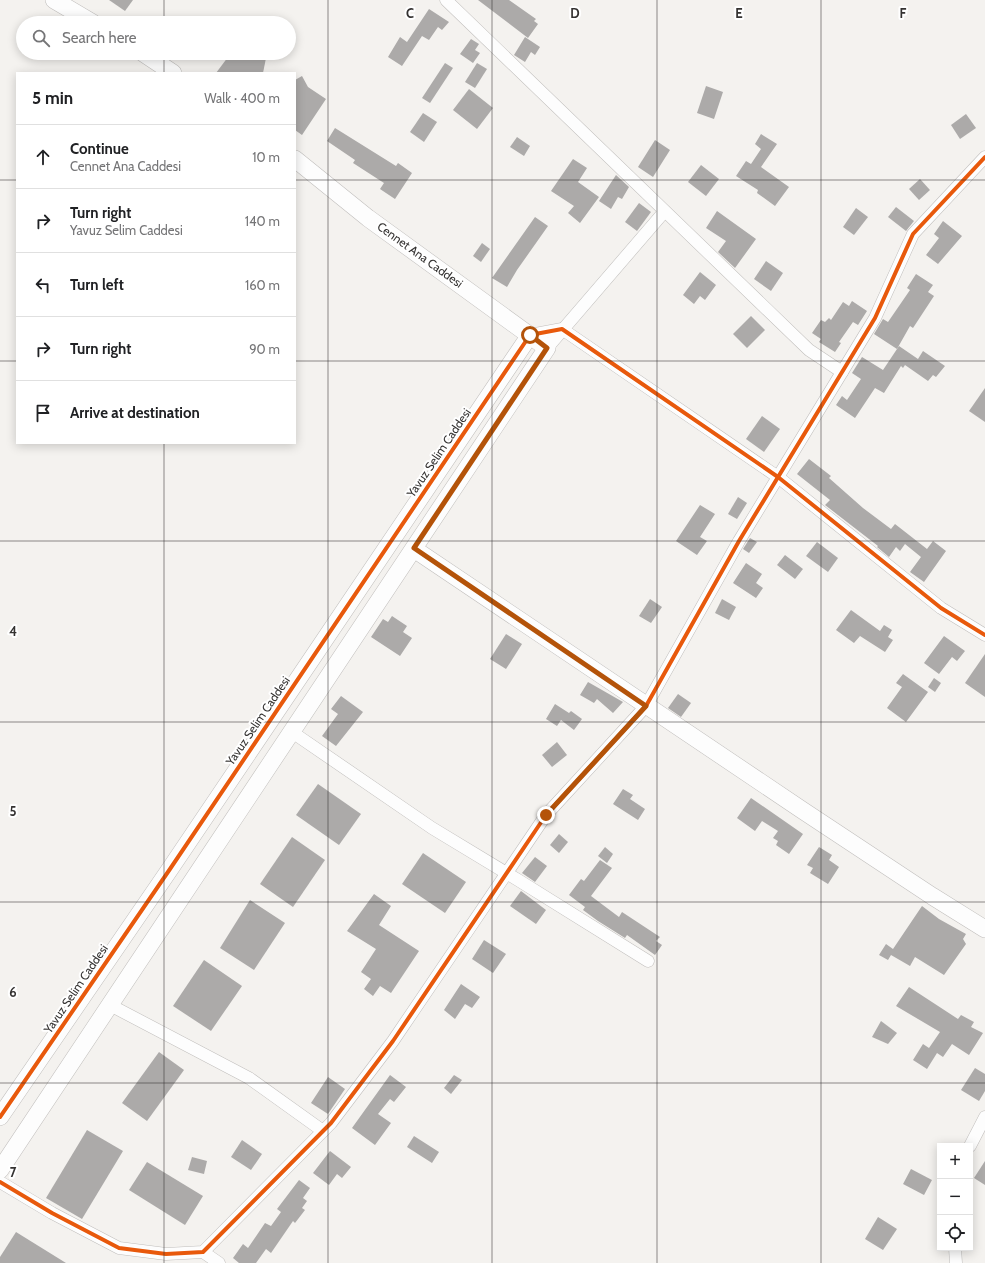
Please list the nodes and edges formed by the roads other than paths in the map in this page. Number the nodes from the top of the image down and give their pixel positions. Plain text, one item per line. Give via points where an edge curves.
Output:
1 (54, 0) edge
2 (446, 0) edge
3 (81, 16) edge
4 (154, 60) edge
5 (172, 72) edge
6 (985, 157) edge
7 (296, 160) edge
8 (972, 171) junction
9 (985, 174) edge
10 (664, 212) junction
11 (562, 329) junction
12 (530, 335) junction
13 (547, 348) junction
14 (842, 372) junction
15 (778, 477) junction
16 (414, 548) junction
17 (985, 635) edge
18 (646, 706) junction
19 (292, 732) junction
20 (506, 873) junction
21 (985, 929) edge
22 (648, 961) dead end
23 (110, 1005) junction
24 (0, 1117) edge
25 (985, 1117) edge
26 (323, 1131) junction
27 (972, 1143) edge
28 (0, 1170) edge
29 (0, 1182) edge
30 (955, 1251) edge
31 (204, 1252) junction
32 (219, 1263) edge
33 (956, 1263) edge

1 - 3 street
2 - 10 street
4 - 5 street
6 - 8 street
7 - 12 street, Cennet Ana Caddesi via 368,218
8 - 9 street
8 - 14 street via 913,234 876,318
10 - 11 street
10 - 14 street via 809,350
11 - 12 street
11 - 13 street
11 - 15 street
12 - 13 street, Cennet Ana Caddesi
12 - 24 street, Yavuz Selim Caddesi
13 - 16 street
14 - 15 street
15 - 17 street via 942,608
15 - 18 street
16 - 18 street
16 - 19 street
18 - 20 street via 546,815
18 - 21 street via 925,892
19 - 20 street via 432,828
19 - 23 street
20 - 22 street
20 - 26 street via 393,1041
23 - 26 street via 249,1078
23 - 28 street
25 - 27 street
26 - 31 street
29 - 31 street via 119,1248 166,1254
30 - 33 street
31 - 32 street

